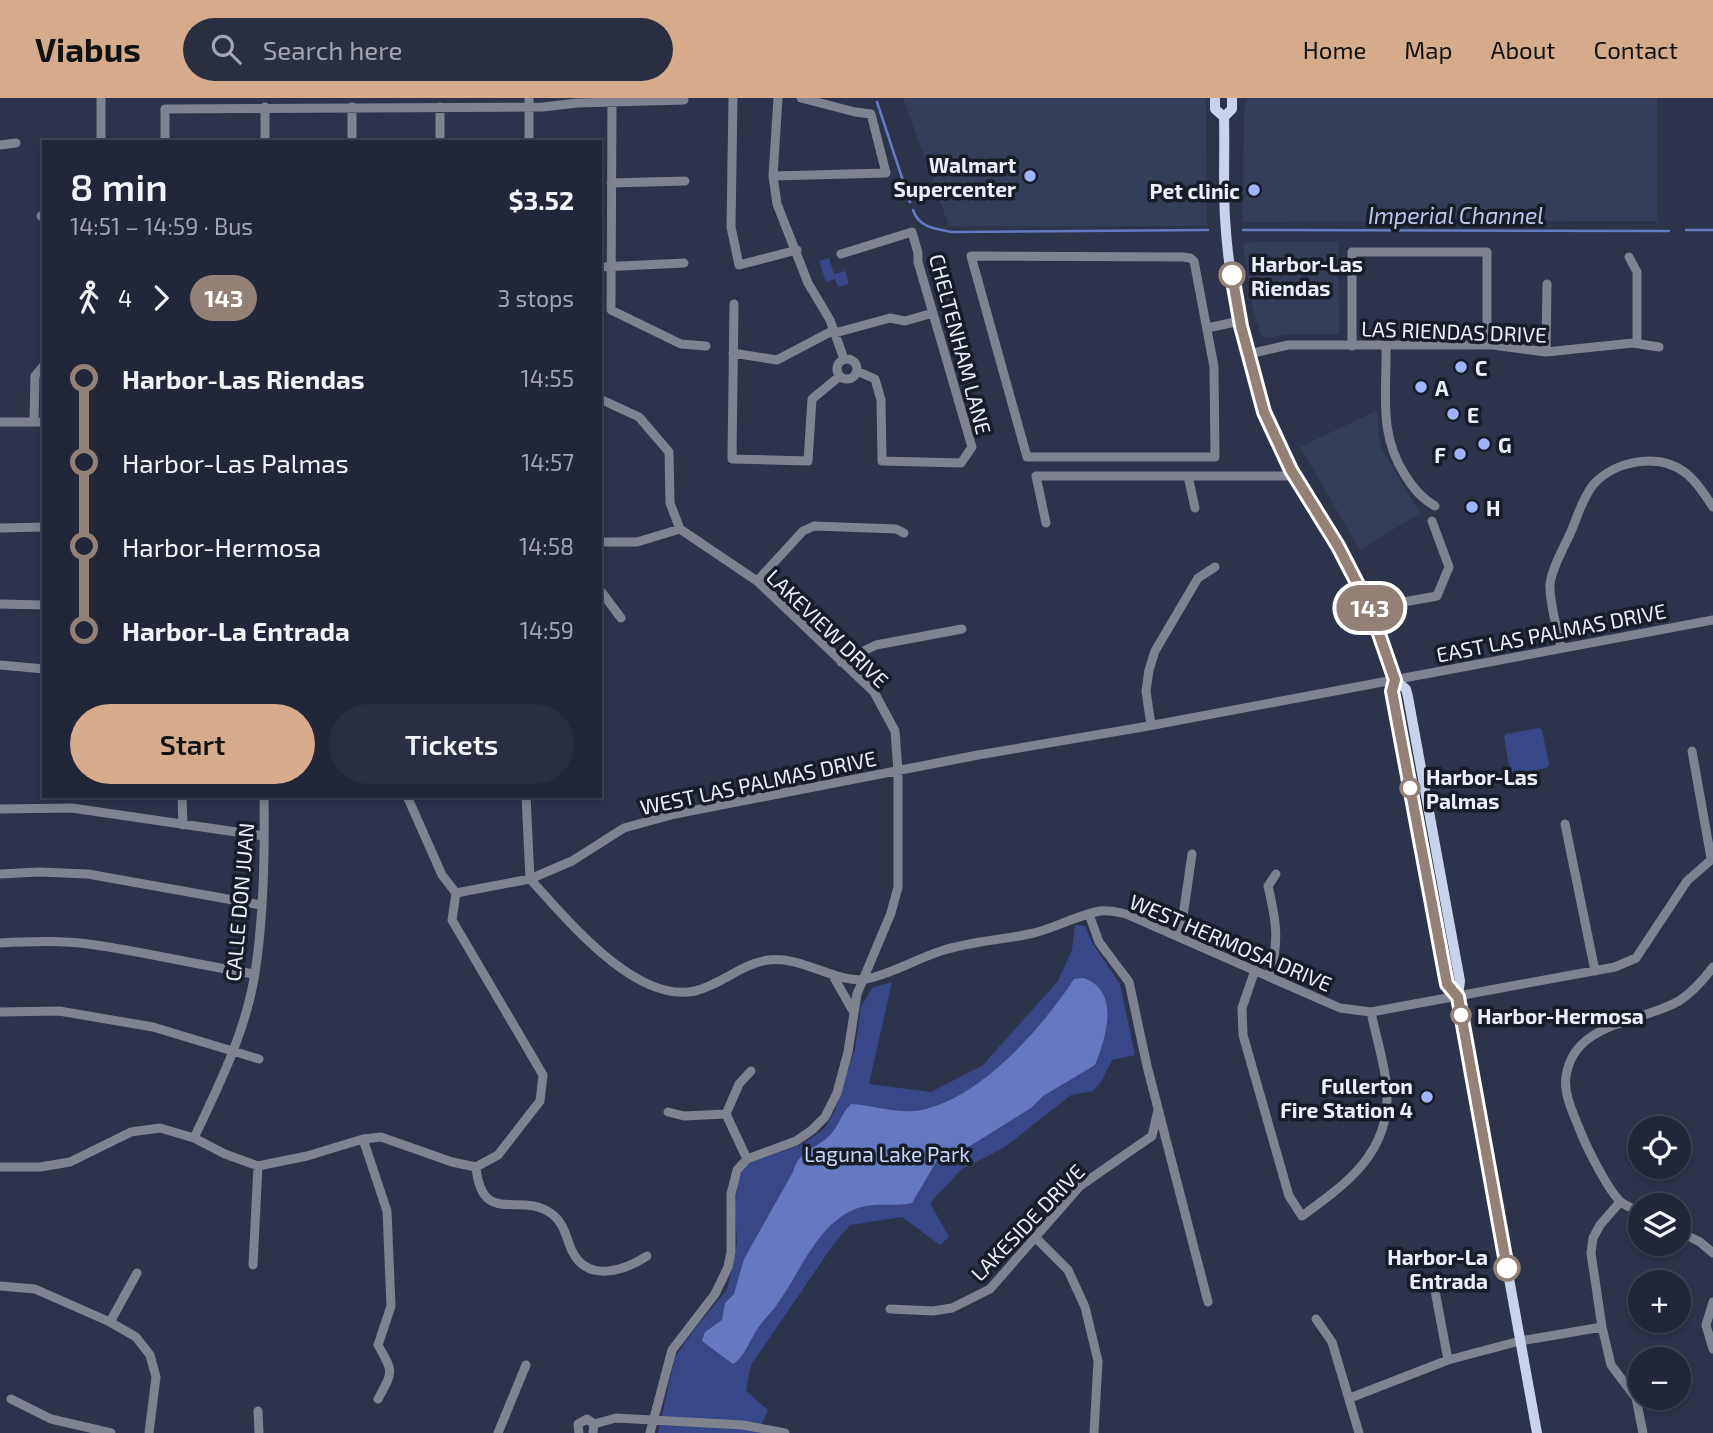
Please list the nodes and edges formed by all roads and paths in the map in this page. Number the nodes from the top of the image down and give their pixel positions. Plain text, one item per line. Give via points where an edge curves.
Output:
1 (101, 98) edge
2 (733, 98) edge
3 (778, 98) edge
4 (801, 98) edge
5 (1215, 98) edge
6 (1232, 98) edge
7 (684, 100) dead end
8 (815, 100) edge
9 (612, 101) junction
10 (529, 103) edge
11 (265, 107) junction
12 (352, 107) junction
13 (440, 107) junction
14 (1224, 117) junction
15 (101, 140) edge
16 (165, 140) edge
17 (265, 140) edge
18 (352, 140) edge
19 (440, 140) edge
20 (529, 140) edge
21 (16, 143) dead end
22 (0, 145) edge
23 (773, 176) junction
24 (685, 181) dead end
25 (611, 183) junction
26 (796, 250) junction
27 (841, 254) dead end
28 (1629, 257) dead end
29 (684, 262) dead end
30 (611, 266) junction
31 (602, 267) edge
32 (1547, 284) dead end
33 (734, 304) dead end
34 (933, 313) junction
35 (1240, 321) junction
36 (1207, 328) junction
37 (835, 332) junction
38 (1637, 343) junction
39 (1487, 345) junction
40 (706, 346) dead end
41 (1352, 346) junction
42 (1387, 346) junction
43 (1659, 346) dead end
44 (1546, 352) junction
45 (733, 353) junction
46 (1248, 354) junction
47 (845, 359) junction
48 (42, 367) edge
49 (857, 371) junction
50 (840, 376) junction
51 (602, 400) edge
52 (0, 422) edge
53 (39, 422) edge
54 (1188, 476) junction
55 (1294, 476) junction
56 (1435, 506) dead end
57 (1195, 508) dead end
58 (1713, 508) edge
59 (1432, 522) dead end
60 (1046, 523) dead end
61 (42, 527) edge
62 (0, 528) edge
63 (680, 529) junction
64 (904, 533) dead end
65 (602, 542) edge
66 (1215, 567) dead end
67 (757, 581) junction
68 (602, 593) edge
69 (0, 604) edge
70 (42, 605) edge
71 (1370, 608) junction
72 (621, 618) dead end
73 (1713, 620) edge
74 (962, 629) dead end
75 (1561, 648) junction
76 (841, 662) junction
77 (0, 665) edge
78 (42, 669) edge
79 (1395, 680) junction
80 (1151, 725) junction
81 (1692, 751) dead end
82 (898, 771) junction
83 (72, 798) edge
84 (182, 798) edge
85 (264, 798) edge
86 (408, 798) edge
87 (526, 798) edge
88 (72, 808) junction
89 (0, 809) edge
90 (1565, 824) dead end
91 (183, 825) junction
92 (264, 836) junction
93 (1192, 854) dead end
94 (1712, 858) edge
95 (0, 874) edge
96 (1276, 874) dead end
97 (530, 879) junction
98 (456, 893) junction
99 (261, 905) junction
100 (1089, 914) junction
101 (1180, 937) junction
102 (0, 943) edge
103 (1255, 970) junction
104 (1595, 971) junction
105 (255, 974) junction
106 (832, 974) junction
107 (1711, 974) edge
108 (1269, 976) junction
109 (864, 980) junction
110 (1458, 997) junction
111 (853, 1011) junction
112 (0, 1012) edge
113 (1371, 1012) junction
114 (234, 1050) junction
115 (260, 1059) dead end
116 (751, 1070) dead end
117 (1159, 1108) junction
118 (668, 1112) dead end
119 (726, 1114) junction
120 (194, 1138) junction
121 (363, 1139) junction
122 (747, 1159) junction
123 (258, 1166) junction
124 (0, 1167) edge
125 (476, 1167) junction
126 (1620, 1202) junction
127 (1628, 1206) edge
128 (1036, 1238) junction
129 (1691, 1238) edge
130 (1713, 1253) edge
131 (647, 1256) dead end
132 (253, 1265) dead end
133 (137, 1273) dead end
134 (1433, 1280) dead end
135 (0, 1286) edge
136 (1208, 1302) dead end
137 (1713, 1302) edge
138 (890, 1309) dead end
139 (1316, 1319) dead end
140 (110, 1322) junction
141 (1602, 1326) junction
142 (1520, 1341) junction
143 (1713, 1349) edge
144 (1448, 1360) junction
145 (526, 1365) dead end
146 (1350, 1398) junction
147 (11, 1399) dead end
148 (378, 1399) dead end
149 (258, 1411) dead end
150 (653, 1422) junction
151 (594, 1428) edge
152 (111, 1433) edge
153 (149, 1433) edge
154 (259, 1433) edge
155 (498, 1433) edge
156 (579, 1433) edge
157 (650, 1433) edge
158 (785, 1433) edge
159 (1094, 1433) edge
160 (1359, 1433) edge
161 (1537, 1433) edge
162 (1643, 1433) edge

1 - 15 street
2 - 26 street via 731,227 738,265
3 - 23 street
4 - 8 street
5 - 14 main road via 1215,109
6 - 14 main road via 1232,109
7 - 9 street
8 - 23 street via 872,114 886,173
9 - 10 street
9 - 25 street
10 - 13 street
10 - 20 street
11 - 12 street
11 - 16 street via 165,109
11 - 17 street
12 - 13 street
12 - 18 street
13 - 19 street
14 - 35 main road via 1225,217
21 - 22 street
23 - 26 street via 779,210
24 - 25 street
25 - 30 street
26 - 37 street via 811,290
27 - 34 street, CHELTENHAM LANE via 912,232
28 - 38 street via 1637,272
29 - 30 street
30 - 31 street
30 - 40 street via 611,310 681,344
32 - 44 street
33 - 45 street
34 - 37 street
34 - 49 street, CHELTENHAM LANE via 972,447 961,463 882,461 881,400 874,378
35 - 36 street
35 - 46 main road
36 - 36 street via 1196,267 1190,258 971,256 1027,457 1215,457 1214,367
37 - 45 street via 777,360
37 - 47 street
38 - 43 street, LAS RIENDAS DRIVE
38 - 44 street, LAS RIENDAS DRIVE
39 - 41 street via 1487,252 1352,252
39 - 42 street, LAS RIENDAS DRIVE
39 - 44 street, LAS RIENDAS DRIVE
41 - 42 street, LAS RIENDAS DRIVE
41 - 46 street, LAS RIENDAS DRIVE via 1288,345
42 - 56 street via 1389,442 1409,481
45 - 50 street via 732,459 808,461 812,399
46 - 55 main road via 1264,412
47 - 49 street via 854,362
47 - 50 street via 838,365
48 - 53 street via 35,376
49 - 50 street via 850,378
51 - 63 street via 639,417 669,452 670,503
52 - 53 street
54 - 55 street
54 - 57 street
54 - 60 street via 1036,476
55 - 71 main road
58 - 75 street via 1688,475 1665,463 1633,463 1598,480 1551,579
59 - 71 street via 1449,567 1437,596
61 - 62 street
63 - 65 street via 637,542
63 - 67 street, LAKEVIEW DRIVE
64 - 67 street via 896,528 814,526 803,531
66 - 80 street via 1198,578 1155,651 1146,691
67 - 76 street, LAKEVIEW DRIVE
68 - 72 street
69 - 70 street
71 - 79 main road
73 - 75 street, EAST LAS PALMAS DRIVE
74 - 76 street via 876,645
75 - 79 street, EAST LAS PALMAS DRIVE
76 - 82 street, LAKEVIEW DRIVE via 874,692 895,731
77 - 78 street
79 - 80 street, WEST LAS PALMAS DRIVE
79 - 110 main road via 1392,691 1447,984
80 - 82 street, WEST LAS PALMAS DRIVE
81 - 94 street
82 - 97 street, WEST LAS PALMAS DRIVE via 624,828 572,861
82 - 109 street, LAKEVIEW DRIVE via 898,887
83 - 88 street
84 - 91 street
85 - 92 street, CALLE DON JUAN
86 - 98 street via 442,875
87 - 97 street
88 - 89 street
88 - 91 street
90 - 104 street
91 - 92 street
92 - 99 street, CALLE DON JUAN
93 - 101 street
94 - 104 street, WEST HERMOSA DRIVE via 1687,881 1636,958
95 - 99 street via 88,874
96 - 108 street via 1268,886 1277,923 1276,954
97 - 98 street, WEST LAS PALMAS DRIVE
97 - 106 street via 580,933 639,980 660,989 678,993 700,990 753,963 770,960
98 - 125 street via 452,920 543,1075 540,1101 498,1154
99 - 105 street, CALLE DON JUAN
100 - 101 street, WEST HERMOSA DRIVE via 1121,913
100 - 109 street, WEST HERMOSA DRIVE via 1032,933 943,950
100 - 117 street via 1099,942 1129,982
101 - 103 street, WEST HERMOSA DRIVE
102 - 105 street via 100,945
103 - 108 street, WEST HERMOSA DRIVE
103 - 113 street via 1242,1008 1243,1035 1289,1196 1302,1216 1341,1187 1373,1153 1386,1121 1387,1090
104 - 110 street, WEST HERMOSA DRIVE
105 - 114 street, CALLE DON JUAN
106 - 109 street
106 - 111 street
107 - 126 street via 1681,999 1597,1032 1572,1057 1565,1078 1570,1103 1589,1153
108 - 113 street, WEST HERMOSA DRIVE via 1340,1008
109 - 111 street, LAKEVIEW DRIVE
110 - 113 street, WEST HERMOSA DRIVE
110 - 142 main road
111 - 122 street, LAKEVIEW DRIVE via 845,1068 825,1117 796,1141
112 - 114 street via 59,1011 153,1027
114 - 115 street
114 - 120 street, CALLE DON JUAN
116 - 119 street via 739,1084
117 - 128 street, LAKESIDE DRIVE via 1152,1136 1080,1186
117 - 136 street
118 - 119 street
119 - 122 street
120 - 123 street
120 - 124 street via 160,1128 131,1132 70,1162
121 - 123 street
121 - 125 street via 381,1137
121 - 148 street via 387,1211 391,1306 378,1345 391,1374
122 - 150 street via 733,1180 726,1274 672,1350
123 - 132 street
125 - 131 street via 478,1186 486,1198 498,1205 543,1208 555,1215 581,1264 595,1272 630,1267
126 - 127 street
126 - 141 street via 1593,1238 1591,1253
128 - 138 street, LAKESIDE DRIVE via 996,1284 976,1298 933,1311
128 - 159 street via 1068,1270 1086,1307 1098,1361
129 - 130 street
133 - 140 street
134 - 144 street
135 - 140 street via 35,1289
137 - 143 street via 1706,1325
139 - 146 street via 1332,1342
140 - 153 street via 136,1337 150,1355 156,1377
141 - 142 street
141 - 162 street via 1611,1365 1636,1398
142 - 144 street
142 - 161 main road
144 - 146 street
145 - 155 street
146 - 160 street
147 - 152 street via 51,1419
149 - 154 street
150 - 151 street via 616,1418
150 - 157 street
150 - 158 street
151 - 156 street via 590,1420 582,1420

